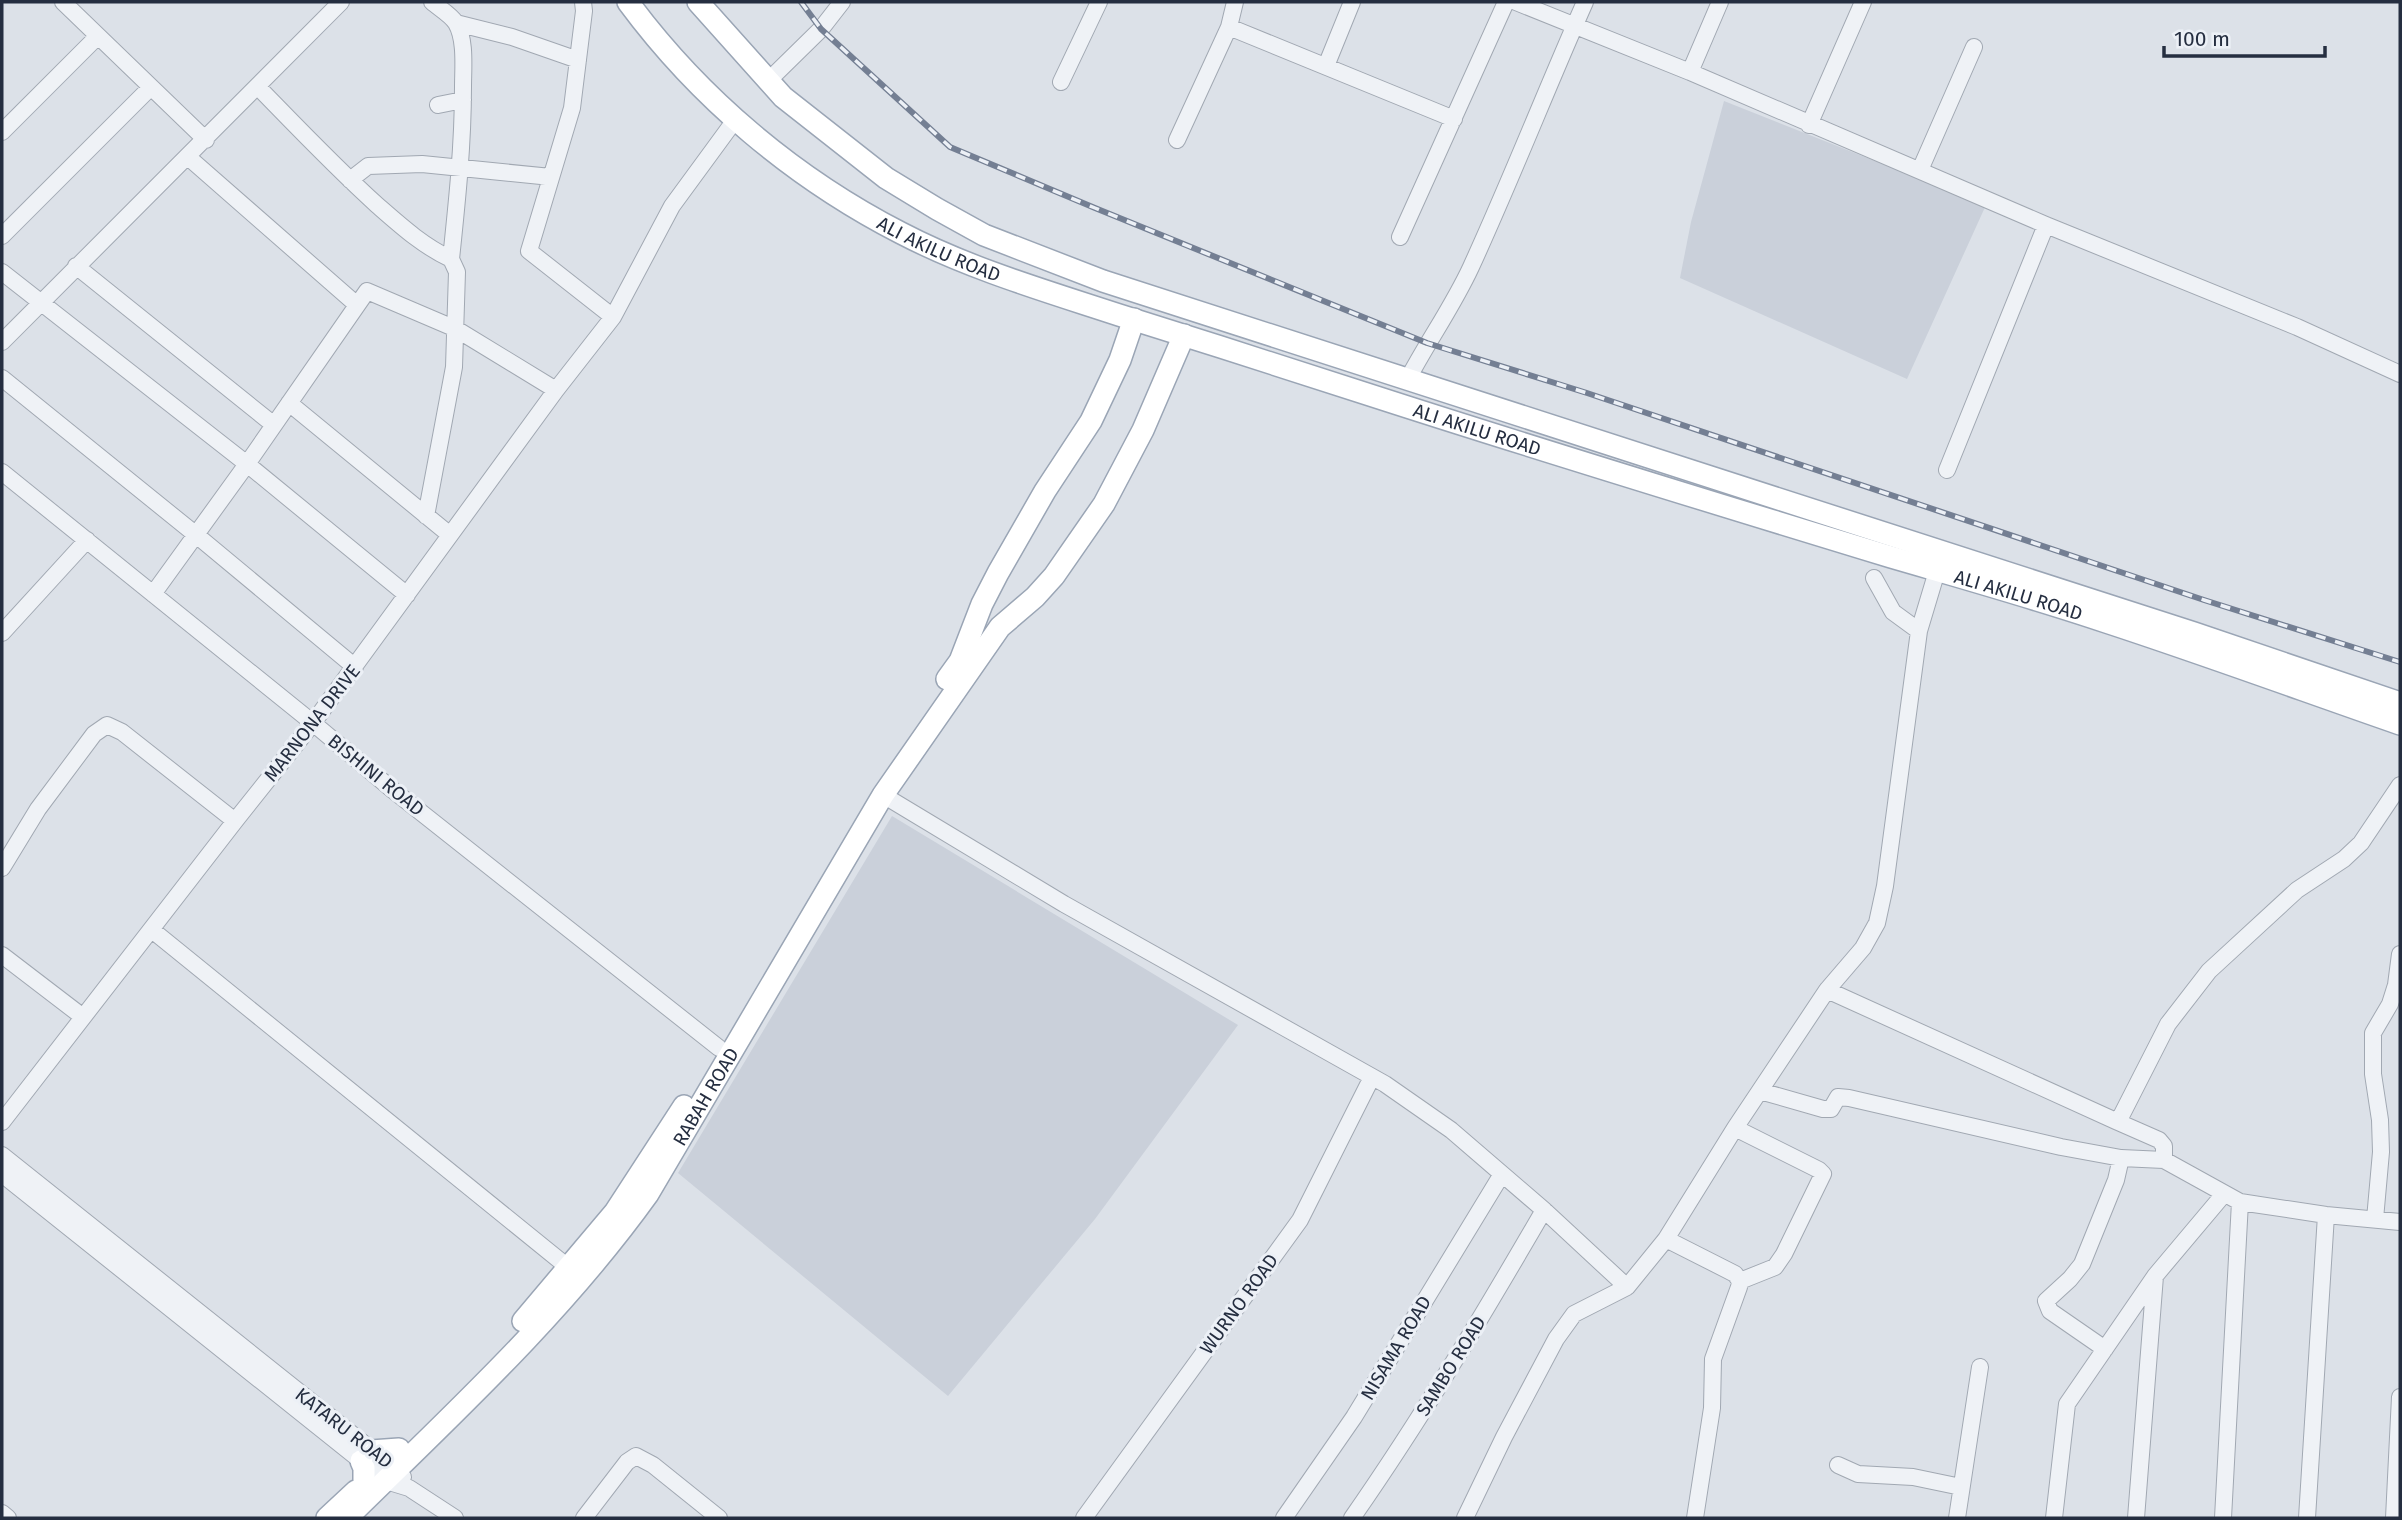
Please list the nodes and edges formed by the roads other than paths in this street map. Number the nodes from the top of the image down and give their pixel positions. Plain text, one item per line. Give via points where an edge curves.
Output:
1 (341, 2) edge
2 (432, 2) edge
3 (583, 2) edge
4 (628, 2) edge
5 (698, 2) edge
6 (842, 2) edge
7 (1099, 2) edge
8 (1235, 2) edge
9 (1352, 2) edge
10 (1506, 2) edge
11 (1516, 2) edge
12 (1585, 2) edge
13 (1720, 2) edge
14 (1863, 2) edge
15 (65, 3) edge
16 (456, 23) junction
17 (1574, 26) junction
18 (1228, 27) junction
19 (98, 36) junction
20 (1974, 47) dead end
21 (578, 60) junction
22 (1326, 66) junction
23 (1690, 72) junction
24 (768, 81) junction
25 (1061, 82) dead end
26 (151, 87) junction
27 (258, 87) junction
28 (463, 100) junction
29 (438, 105) dead end
30 (1454, 119) junction
31 (735, 120) junction
32 (1809, 125) junction
33 (2, 132) edge
34 (206, 140) junction
35 (1177, 140) dead end
36 (188, 157) junction
37 (461, 167) junction
38 (1920, 170) junction
39 (551, 177) junction
40 (350, 180) junction
41 (2046, 226) junction
42 (2, 236) edge
43 (1400, 237) dead end
44 (451, 259) junction
45 (76, 266) junction
46 (2, 272) edge
47 (42, 303) junction
48 (357, 305) junction
49 (613, 317) junction
50 (1134, 319) junction
51 (456, 329) junction
52 (1184, 335) junction
53 (2, 342) edge
54 (2400, 374) edge
55 (2, 378) edge
56 (1408, 379) junction
57 (556, 390) junction
58 (289, 403) junction
59 (274, 425) junction
60 (247, 464) junction
61 (1948, 471) dead end
62 (2, 472) edge
63 (426, 516) junction
64 (195, 534) junction
65 (450, 535) junction
66 (86, 540) junction
67 (1937, 571) junction
68 (1874, 578) dead end
69 (153, 593) junction
70 (407, 595) junction
71 (1919, 631) junction
72 (2, 633) edge
73 (2191, 641) junction
74 (355, 667) junction
75 (2400, 703) edge
76 (313, 723) junction
77 (2400, 724) edge
78 (2400, 785) edge
79 (883, 795) junction
80 (235, 821) junction
81 (2, 868) edge
82 (152, 930) junction
83 (2400, 954) edge
84 (2, 955) edge
85 (1827, 990) junction
86 (83, 1017) junction
87 (719, 1048) junction
88 (1372, 1077) junction
89 (1760, 1091) junction
90 (2, 1122) edge
91 (2118, 1122) junction
92 (1735, 1128) junction
93 (2, 1155) edge
94 (2122, 1158) junction
95 (2164, 1160) junction
96 (2, 1174) edge
97 (1502, 1174) junction
98 (2224, 1194) junction
99 (2240, 1202) junction
100 (1544, 1210) junction
101 (2326, 1215) junction
102 (2375, 1219) junction
103 (2400, 1222) edge
104 (1666, 1239) junction
105 (569, 1268) junction
106 (2155, 1276) junction
107 (1740, 1281) junction
108 (1627, 1287) junction
109 (2105, 1349) junction
110 (1980, 1367) dead end
111 (2400, 1397) edge
112 (1838, 1465) dead end
113 (380, 1466) junction
114 (1961, 1487) junction
115 (2, 1513) edge
116 (8, 1518) edge
117 (327, 1518) edge
118 (347, 1518) edge
119 (455, 1518) edge
120 (584, 1518) edge
121 (719, 1518) edge
122 (1083, 1518) edge
123 (1283, 1518) edge
124 (1352, 1518) edge
125 (1468, 1518) edge
126 (1695, 1518) edge
127 (1957, 1518) edge
128 (2054, 1518) edge
129 (2136, 1518) edge
130 (2223, 1518) edge
131 (2307, 1518) edge
132 (2394, 1518) edge

1 - 27 street
2 - 16 street
3 - 21 street
4 - 31 main road, ALI AKILU ROAD via 666,50
5 - 24 main road, ALI AKILU ROAD
6 - 24 street
7 - 25 street
8 - 18 street
9 - 22 street
10 - 30 street
11 - 17 street
12 - 17 street
13 - 23 street
14 - 32 street
15 - 19 street
16 - 21 street
16 - 28 street via 461,39
17 - 23 street
17 - 56 street via 1471,268
18 - 22 street
18 - 35 street
19 - 26 street
19 - 33 street
20 - 38 street
21 - 39 street via 572,108
22 - 30 street
23 - 32 street
24 - 56 main road, ALI AKILU ROAD via 886,177 984,235 1103,281
26 - 34 street
26 - 42 street
27 - 34 street
27 - 40 street
28 - 29 street
28 - 37 street
30 - 43 street
31 - 49 street, MARNONA DRIVE via 672,206
31 - 50 main road, ALI AKILU ROAD via 827,188 899,233 986,271
32 - 38 street
34 - 36 street
36 - 45 street
36 - 48 street
37 - 39 street
37 - 40 street via 368,166
37 - 44 street
38 - 41 street
39 - 49 street via 529,251
40 - 44 street via 406,230
41 - 54 street via 2297,327
41 - 61 street
44 - 51 street via 457,272
45 - 47 street
45 - 59 street
46 - 47 street
47 - 53 street
47 - 60 street
48 - 51 street via 367,291
48 - 58 street
49 - 57 street, MARNONA DRIVE
50 - 52 main road, ALI AKILU ROAD
50 - 87 main road, RABAH ROAD via 1091,421 998,573 960,661 873,789
51 - 57 street
51 - 63 street via 454,367
52 - 67 main road, ALI AKILU ROAD
52 - 79 main road, RABAH ROAD via 1143,430 1104,504 1054,576 1000,626
55 - 64 street
56 - 73 main road, ALI AKILU ROAD
57 - 65 street, MARNONA DRIVE
58 - 59 street
58 - 63 street
59 - 60 street
60 - 64 street
60 - 70 street
62 - 66 street, BISHINI ROAD
63 - 65 street
64 - 69 street
64 - 74 street
65 - 70 street, MARNONA DRIVE
66 - 69 street, BISHINI ROAD
66 - 72 street
67 - 71 street
67 - 73 main road, ALI AKILU ROAD via 2104,621
68 - 71 street via 1893,612
69 - 76 street, BISHINI ROAD
70 - 74 street, MARNONA DRIVE
71 - 85 street via 1877,923 1863,948
73 - 75 main road, ALI AKILU ROAD
73 - 77 main road, ALI AKILU ROAD
74 - 76 street, MARNONA DRIVE
76 - 80 street, MARNONA DRIVE
76 - 87 street, BISHINI ROAD
78 - 91 street via 2361,843 2297,890 2209,971 2168,1024
79 - 88 street via 1064,904
79 - 113 main road, RABAH ROAD via 628,1222 535,1329
80 - 81 street via 107,725 94,734 38,809
80 - 82 street, MARNONA DRIVE
82 - 86 street, MARNONA DRIVE
82 - 105 street
83 - 102 street via 2390,1004 2373,1033 2381,1152
84 - 86 street
85 - 89 street
85 - 91 street
86 - 90 street, MARNONA DRIVE
87 - 105 main road, RABAH ROAD via 634,1185
88 - 97 street via 1451,1130
88 - 122 street, WURNO ROAD via 1300,1220
89 - 92 street
89 - 94 street via 1831,1110 1838,1097 1849,1098
91 - 95 street via 2159,1140
92 - 104 street
92 - 107 street via 1823,1174 1775,1267
93 - 113 street, KATARU ROAD
94 - 95 street
94 - 109 street via 2082,1264 2046,1301 2050,1311
95 - 98 street
96 - 113 street, KATARU ROAD
97 - 100 street
97 - 123 street, NISAMA ROAD via 1354,1417
98 - 99 street
98 - 106 street
99 - 101 street
99 - 130 street
100 - 108 street
100 - 124 street, SAMBO ROAD via 1448,1372
101 - 102 street
101 - 131 street
102 - 103 street
104 - 107 street via 1735,1274
104 - 108 street
105 - 113 main road, RABAH ROAD
106 - 109 street
106 - 129 street
107 - 126 street via 1713,1359 1712,1408
108 - 125 street via 1574,1314 1556,1339
109 - 128 street via 2067,1404
110 - 114 street
111 - 132 street
112 - 114 street via 1858,1474 1913,1477
113 - 117 main road, RABAH ROAD
113 - 118 main road, RABAH ROAD
113 - 119 street, KATARU ROAD
114 - 127 street
115 - 116 street
120 - 121 street via 636,1456

